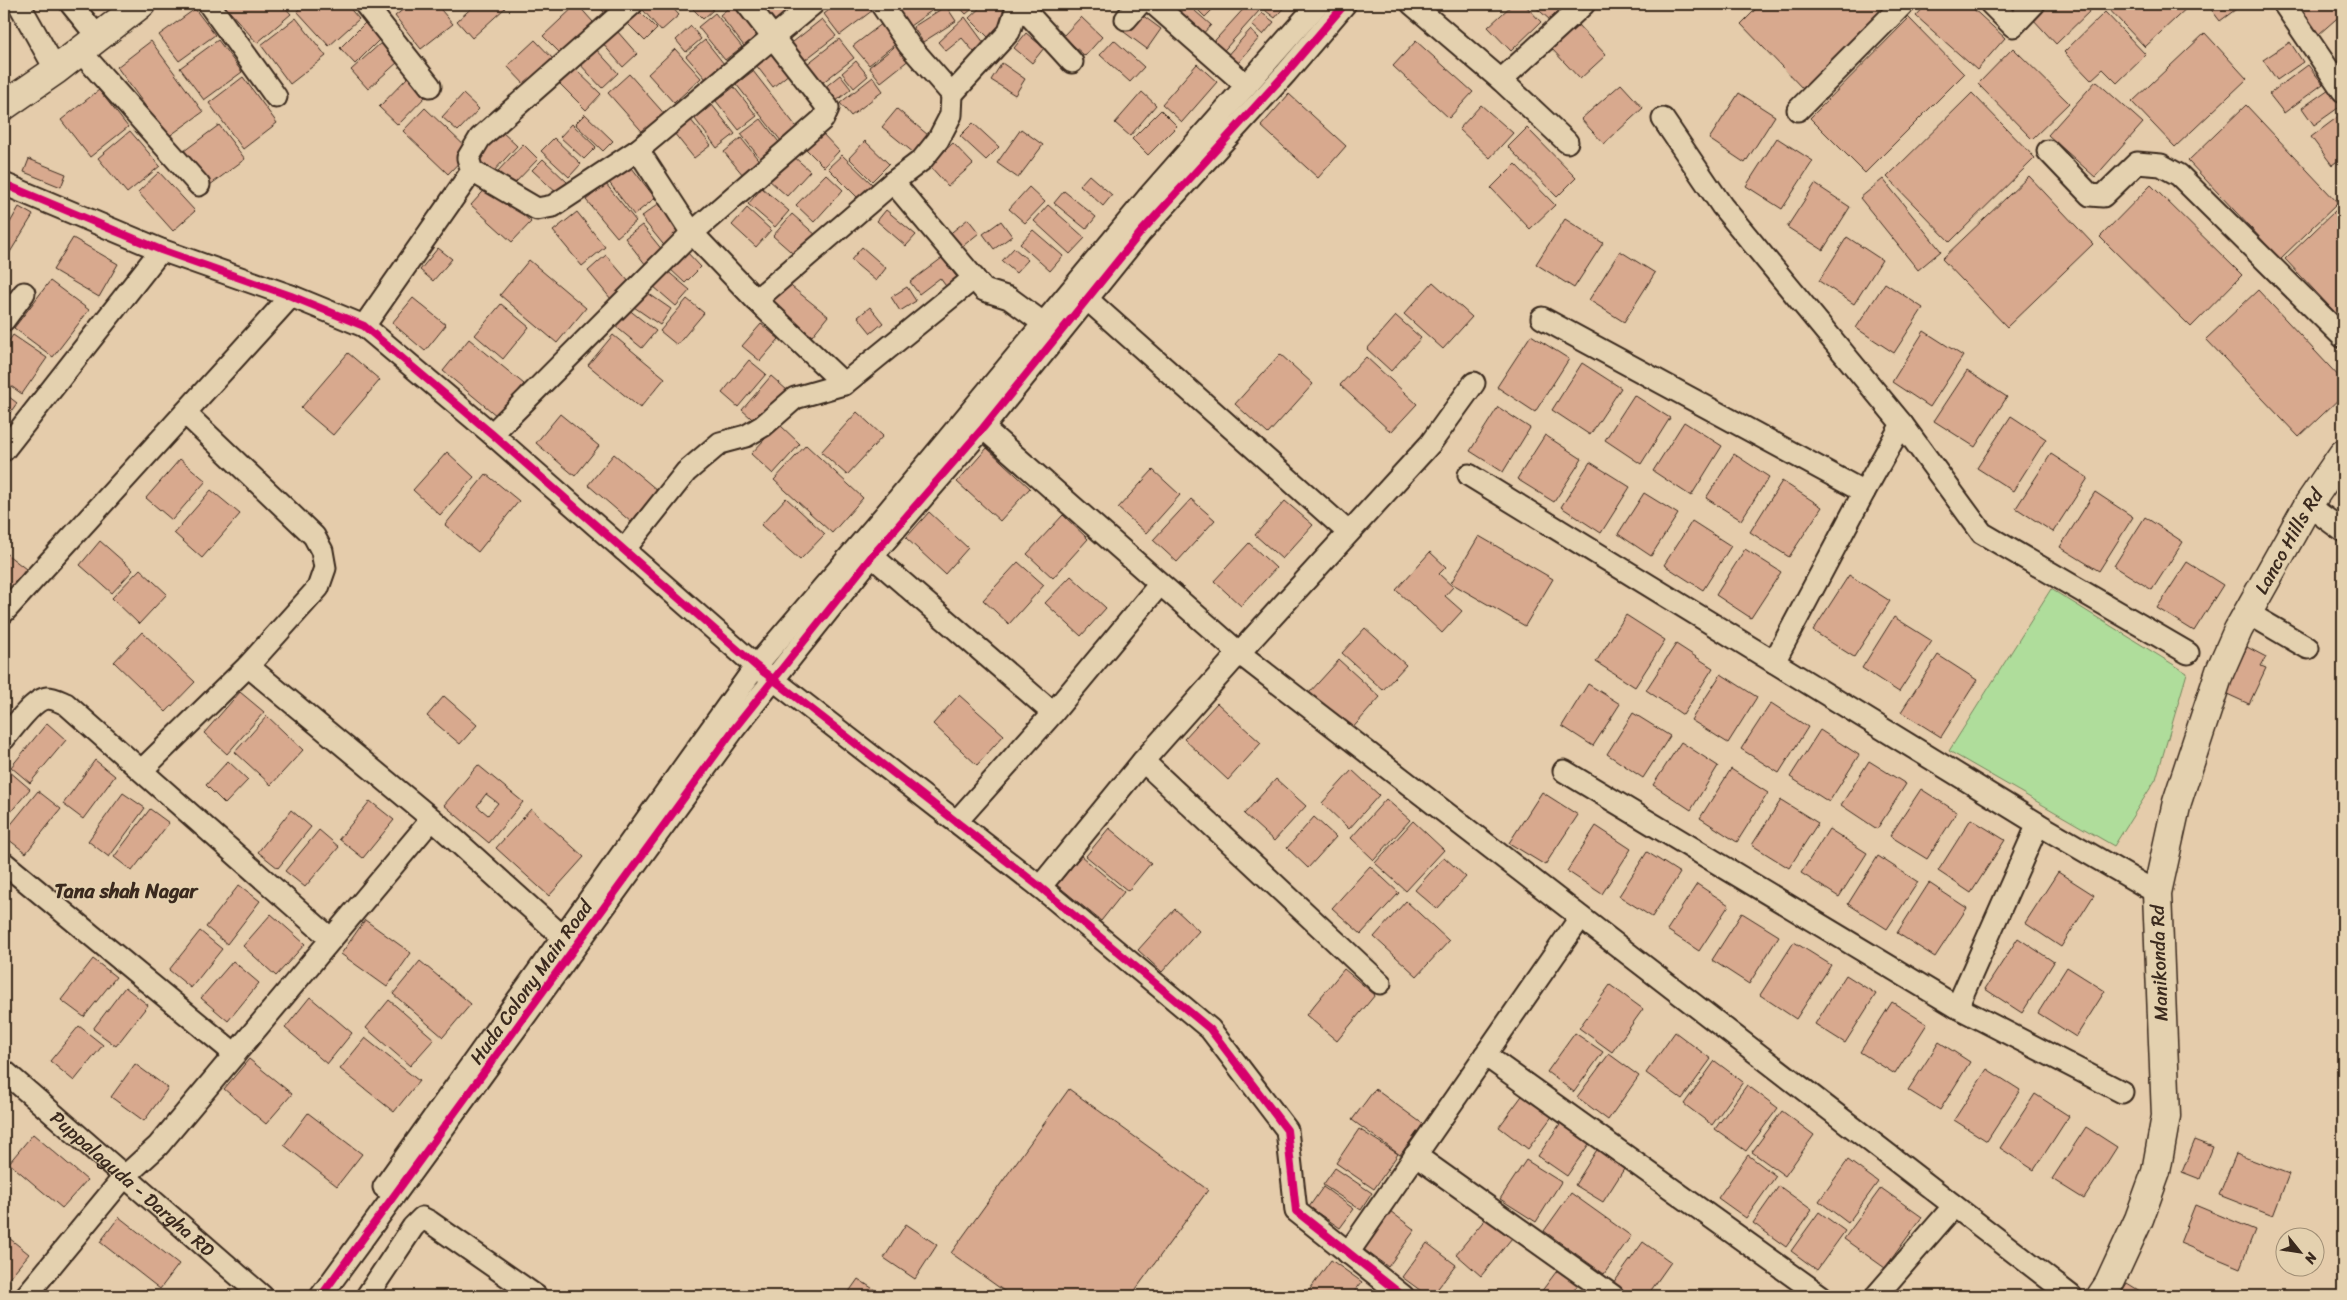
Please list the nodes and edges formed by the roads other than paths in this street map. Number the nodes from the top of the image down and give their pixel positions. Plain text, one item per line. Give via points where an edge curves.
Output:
1 (19, 4) edge
2 (71, 4) edge
3 (142, 4) edge
4 (208, 4) edge
5 (365, 4) edge
6 (632, 4) edge
7 (747, 4) edge
8 (813, 4) edge
9 (881, 4) edge
10 (1018, 4) edge
11 (1154, 4) edge
12 (1318, 4) edge
13 (1345, 4) edge
14 (1584, 4) edge
15 (1903, 4) edge
16 (1992, 4) edge
17 (2034, 4) edge
18 (2284, 4) edge
19 (1414, 5) edge
20 (773, 36) junction
21 (89, 43) junction
22 (1072, 62) dead end
23 (56, 70) junction
24 (1501, 80) junction
25 (1246, 85) junction
26 (430, 86) dead end
27 (2343, 91) edge
28 (952, 94) junction
29 (276, 97) dead end
30 (4, 106) edge
31 (1798, 110) dead end
32 (1663, 119) dead end
33 (1568, 142) dead end
34 (638, 150) junction
35 (2048, 151) dead end
36 (472, 171) junction
37 (893, 182) junction
38 (4, 184) edge
39 (199, 185) dead end
40 (692, 232) junction
41 (161, 250) junction
42 (974, 278) junction
43 (24, 293) dead end
44 (291, 296) junction
45 (1087, 299) junction
46 (756, 300) junction
47 (1542, 318) dead end
48 (4, 320) edge
49 (364, 326) junction
50 (1051, 329) junction
51 (2343, 337) edge
52 (1474, 383) dead end
53 (844, 384) junction
54 (185, 413) junction
55 (975, 421) junction
56 (1902, 424) junction
57 (492, 434) junction
58 (4, 450) edge
59 (2343, 454) edge
60 (1468, 475) dead end
61 (1864, 492) junction
62 (2308, 505) junction
63 (2343, 531) edge
64 (1348, 532) junction
65 (624, 550) junction
66 (872, 556) junction
67 (1160, 584) junction
68 (4, 612) edge
69 (2243, 622) junction
70 (2308, 648) dead end
71 (1239, 653) junction
72 (2188, 653) dead end
73 (1774, 662) junction
74 (248, 666) junction
75 (756, 666) junction
76 (774, 679) junction
77 (1053, 713) junction
78 (4, 739) edge
79 (1143, 761) junction
80 (142, 770) junction
81 (1564, 770) dead end
82 (432, 819) junction
83 (956, 821) junction
84 (2038, 824) junction
85 (4, 863) edge
86 (2159, 880) junction
87 (1040, 887) junction
88 (1580, 918) junction
89 (563, 937) junction
90 (331, 940) junction
91 (1380, 983) dead end
92 (1957, 1007) junction
93 (235, 1054) junction
94 (1485, 1055) junction
95 (4, 1072) edge
96 (2122, 1092) dead end
97 (1415, 1156) junction
98 (124, 1177) junction
99 (1954, 1206) junction
100 (1348, 1253) junction
101 (26, 1296) edge
102 (262, 1296) edge
103 (305, 1296) edge
104 (321, 1296) edge
105 (367, 1296) edge
106 (536, 1296) edge
107 (1403, 1296) edge
108 (1614, 1296) edge
109 (1821, 1296) edge
110 (1876, 1296) edge
111 (2071, 1296) edge
112 (2101, 1296) edge

1 - 23 street
2 - 21 street
3 - 21 street
4 - 29 street
5 - 26 street
6 - 36 street via 480,138 468,158
7 - 20 street
8 - 20 street
9 - 28 street via 909,45
10 - 22 street
10 - 28 street via 1009,32
11 - 25 street
12 - 25 street
13 - 45 street via 1141,232
14 - 24 street
15 - 31 street
16 - 17 street via 2013,26
18 - 27 street
19 - 24 street
20 - 34 street
20 - 40 street via 828,108 827,112 814,129
21 - 23 street
21 - 39 street
23 - 30 street
24 - 33 street
25 - 50 street
28 - 37 street via 951,115 938,140 922,160
32 - 56 street via 1722,206
34 - 36 street via 553,206 537,209
34 - 40 street
35 - 51 street via 2090,195 2103,196 2137,163 2161,165 2179,174
36 - 49 street
37 - 42 street
37 - 46 street
38 - 41 street
40 - 46 street
40 - 57 street
41 - 44 street
41 - 58 street
42 - 50 street via 984,290 1009,298
42 - 53 street
43 - 48 street
44 - 49 street
44 - 54 street
45 - 50 street
45 - 64 street
46 - 53 street
47 - 61 street
49 - 57 street
50 - 55 street
52 - 64 street via 1430,444
53 - 65 street via 794,398 763,426 746,436 720,443 686,472
54 - 68 street
54 - 74 street via 314,536 322,551 325,568 318,588
55 - 66 street
55 - 67 street
55 - 75 street, Huda Colony Main Road
56 - 61 street
56 - 72 street via 1982,533
57 - 65 street
59 - 62 street, Lanco Hills Rd
60 - 73 street
61 - 73 street
62 - 63 street
62 - 69 street, Lanco Hills Rd
64 - 71 street
65 - 75 street
66 - 76 street
66 - 77 street
67 - 71 street
67 - 77 street
69 - 70 street
69 - 86 street, Manikonda Rd via 2220,671 2177,802
71 - 79 street
71 - 88 street
73 - 84 street
74 - 80 street
74 - 82 street
75 - 76 street
75 - 89 street, Huda Colony Main Road
76 - 83 street
76 - 104 street
77 - 83 street
78 - 80 street via 44,698 56,699 66,704
79 - 87 street
79 - 91 street
80 - 90 street
81 - 92 street
82 - 89 street
82 - 90 street
83 - 87 street
84 - 86 street
84 - 92 street
85 - 93 street
86 - 112 street, Manikonda Rd via 2166,1116 2156,1172 2139,1219
87 - 100 street via 1210,1029 1287,1130 1296,1211
88 - 94 street
88 - 99 street
89 - 103 street, Huda Colony Main Road
90 - 93 street
92 - 96 street
93 - 98 street via 158,1146
94 - 97 street
94 - 109 street
95 - 98 street, Puppalaguda - Dargha RD
97 - 100 street
97 - 108 street
98 - 101 street
98 - 102 street, Puppalaguda - Dargha RD
99 - 110 street
99 - 111 street
100 - 107 street
105 - 106 street via 413,1226 422,1218

